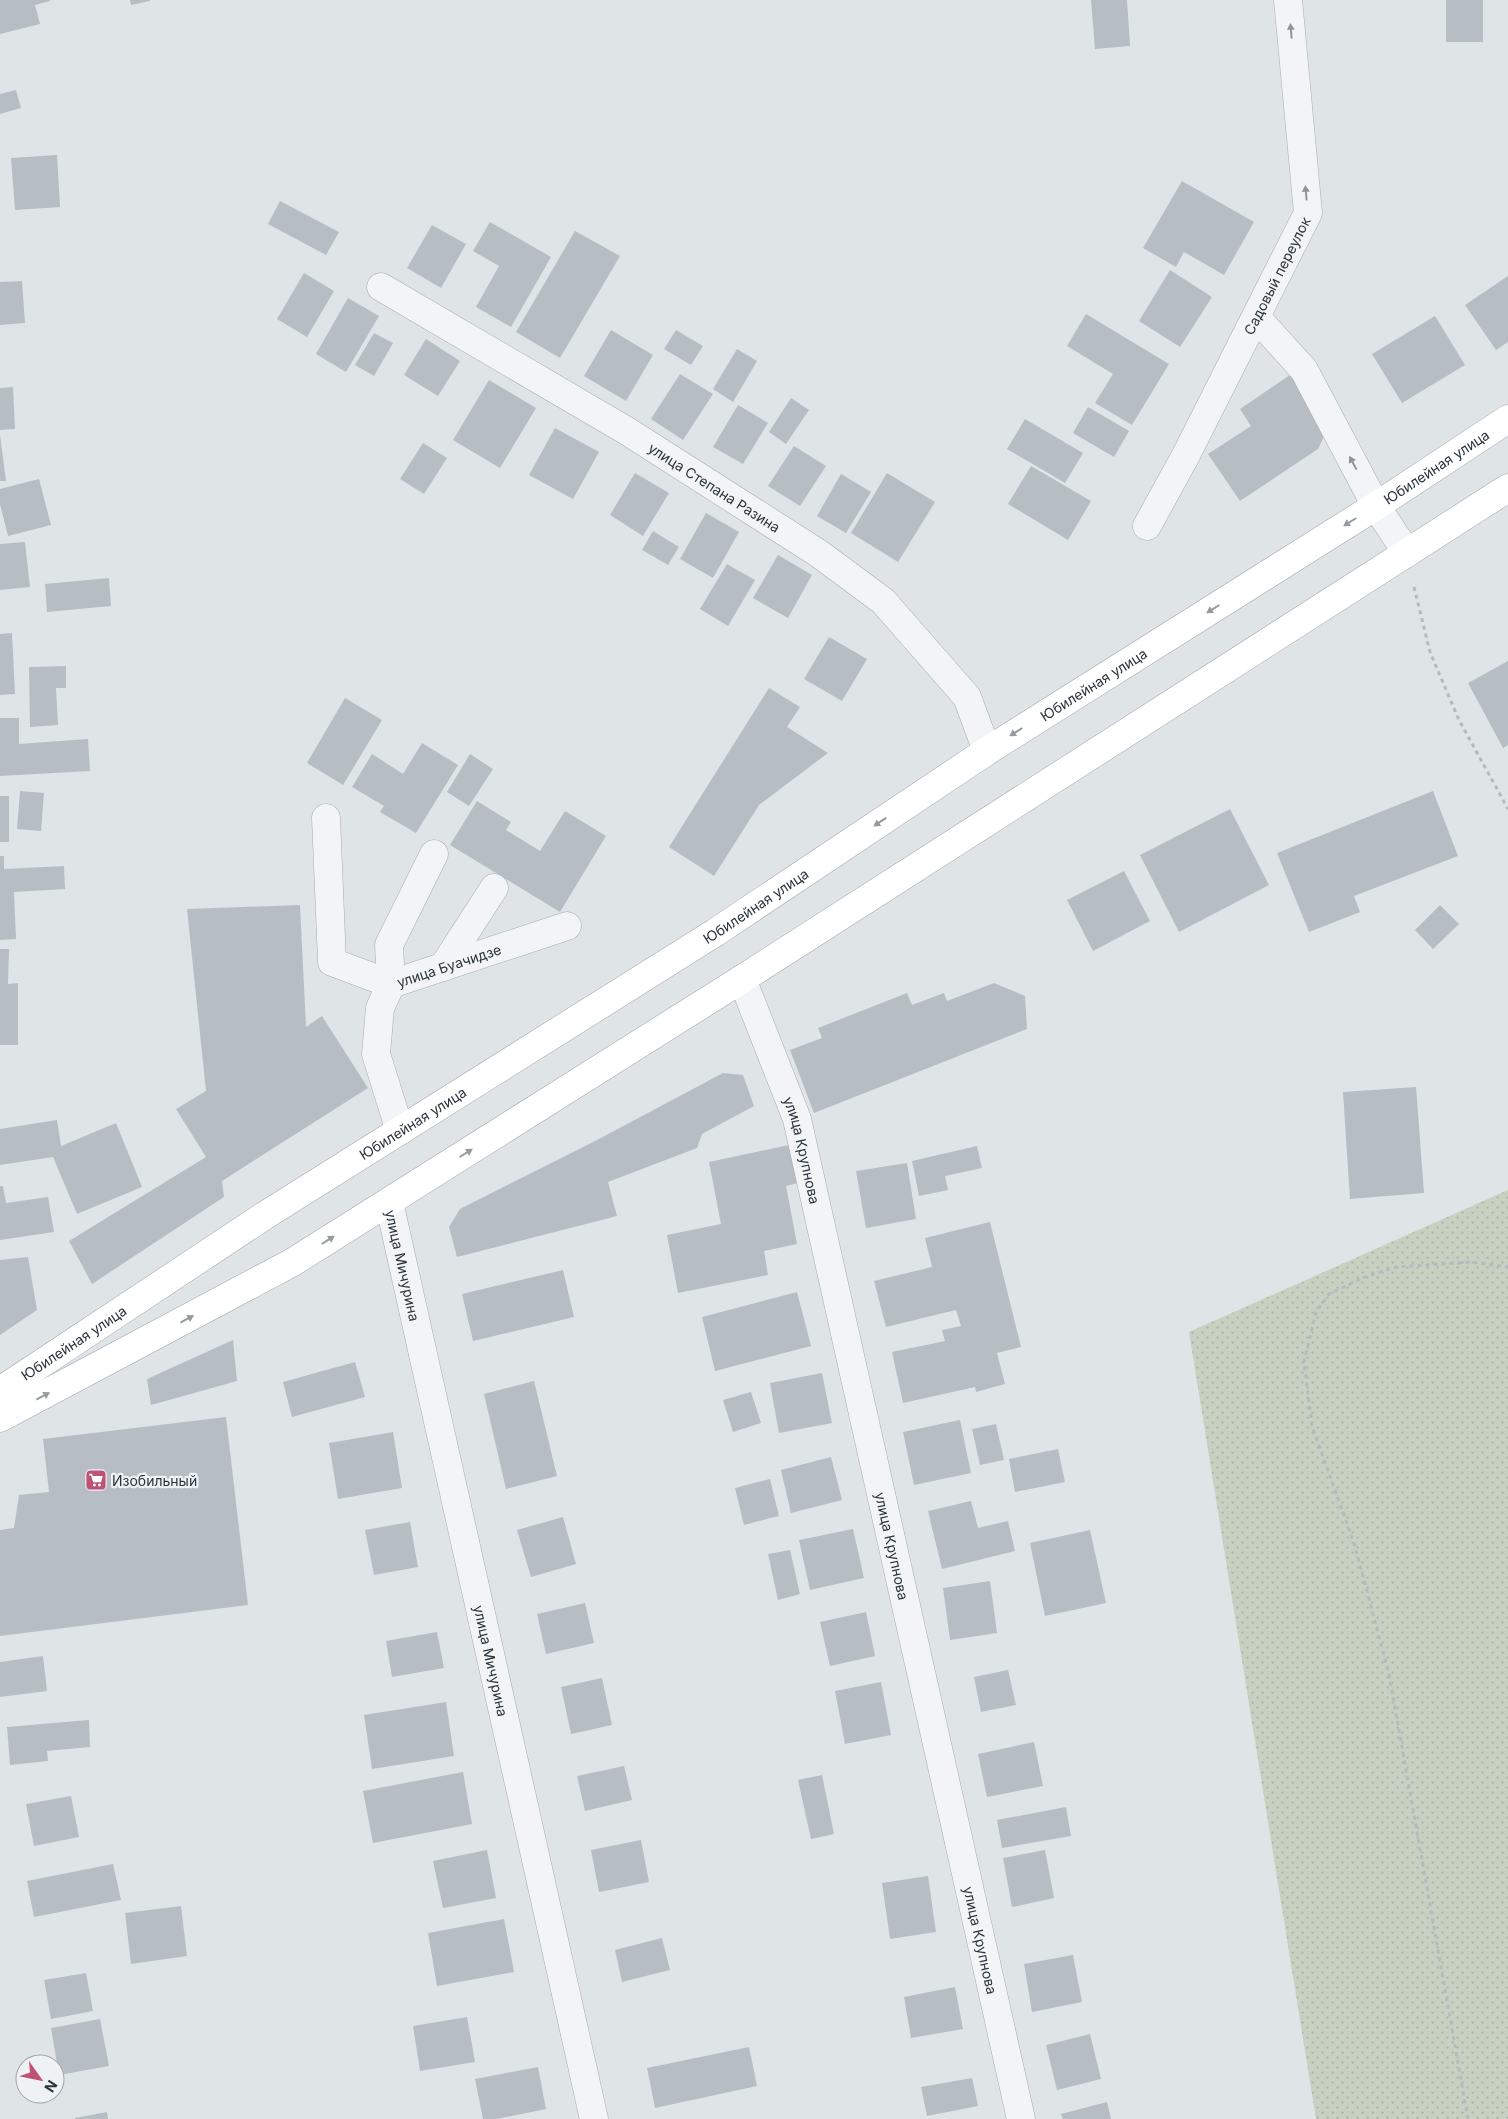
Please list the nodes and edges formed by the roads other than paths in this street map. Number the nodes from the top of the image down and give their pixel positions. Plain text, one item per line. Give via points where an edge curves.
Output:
1 (1288, 0) edge
2 (381, 287) dead end
3 (1256, 317) junction
4 (1508, 419) edge
5 (1508, 488) edge
6 (1376, 506) junction
7 (1147, 526) dead end
8 (1407, 552) junction
9 (987, 750) junction
10 (326, 818) dead end
11 (434, 854) dead end
12 (494, 888) dead end
13 (567, 926) dead end
14 (443, 967) junction
15 (742, 979) junction
16 (391, 984) junction
17 (400, 1131) junction
18 (389, 1202) junction
19 (0, 1391) edge
20 (0, 1418) edge
21 (594, 2119) edge
22 (1021, 2119) edge

3 -> 1 street, Садовый переулок via 1308,213
2 - 9 street, улица Степана Разина via 627,431 818,553 883,601 967,698
6 -> 3 street via 1304,370
3 - 7 street, Садовый переулок
4 - 6 main road, Юбилейная улица
5 - 8 main road, Юбилейная улица
6 - 8 street
6 -> 9 main road, Юбилейная улица
8 - 15 main road, Юбилейная улица
9 -> 17 main road, Юбилейная улица via 716,932
10 - 16 street via 332,962
11 - 16 street via 389,945
12 - 14 street
13 - 14 street, улица Буачидзе
14 - 16 street, улица Буачидзе
18 -> 15 main road, Юбилейная улица
15 - 22 street, улица Крупнова via 797,1119
16 - 17 street, улица Буачидзе via 380,1008 376,1054
17 - 19 main road, Юбилейная улица via 264,1216
20 -> 18 main road, Юбилейная улица via 293,1262
18 - 21 street, улица Мичурина

